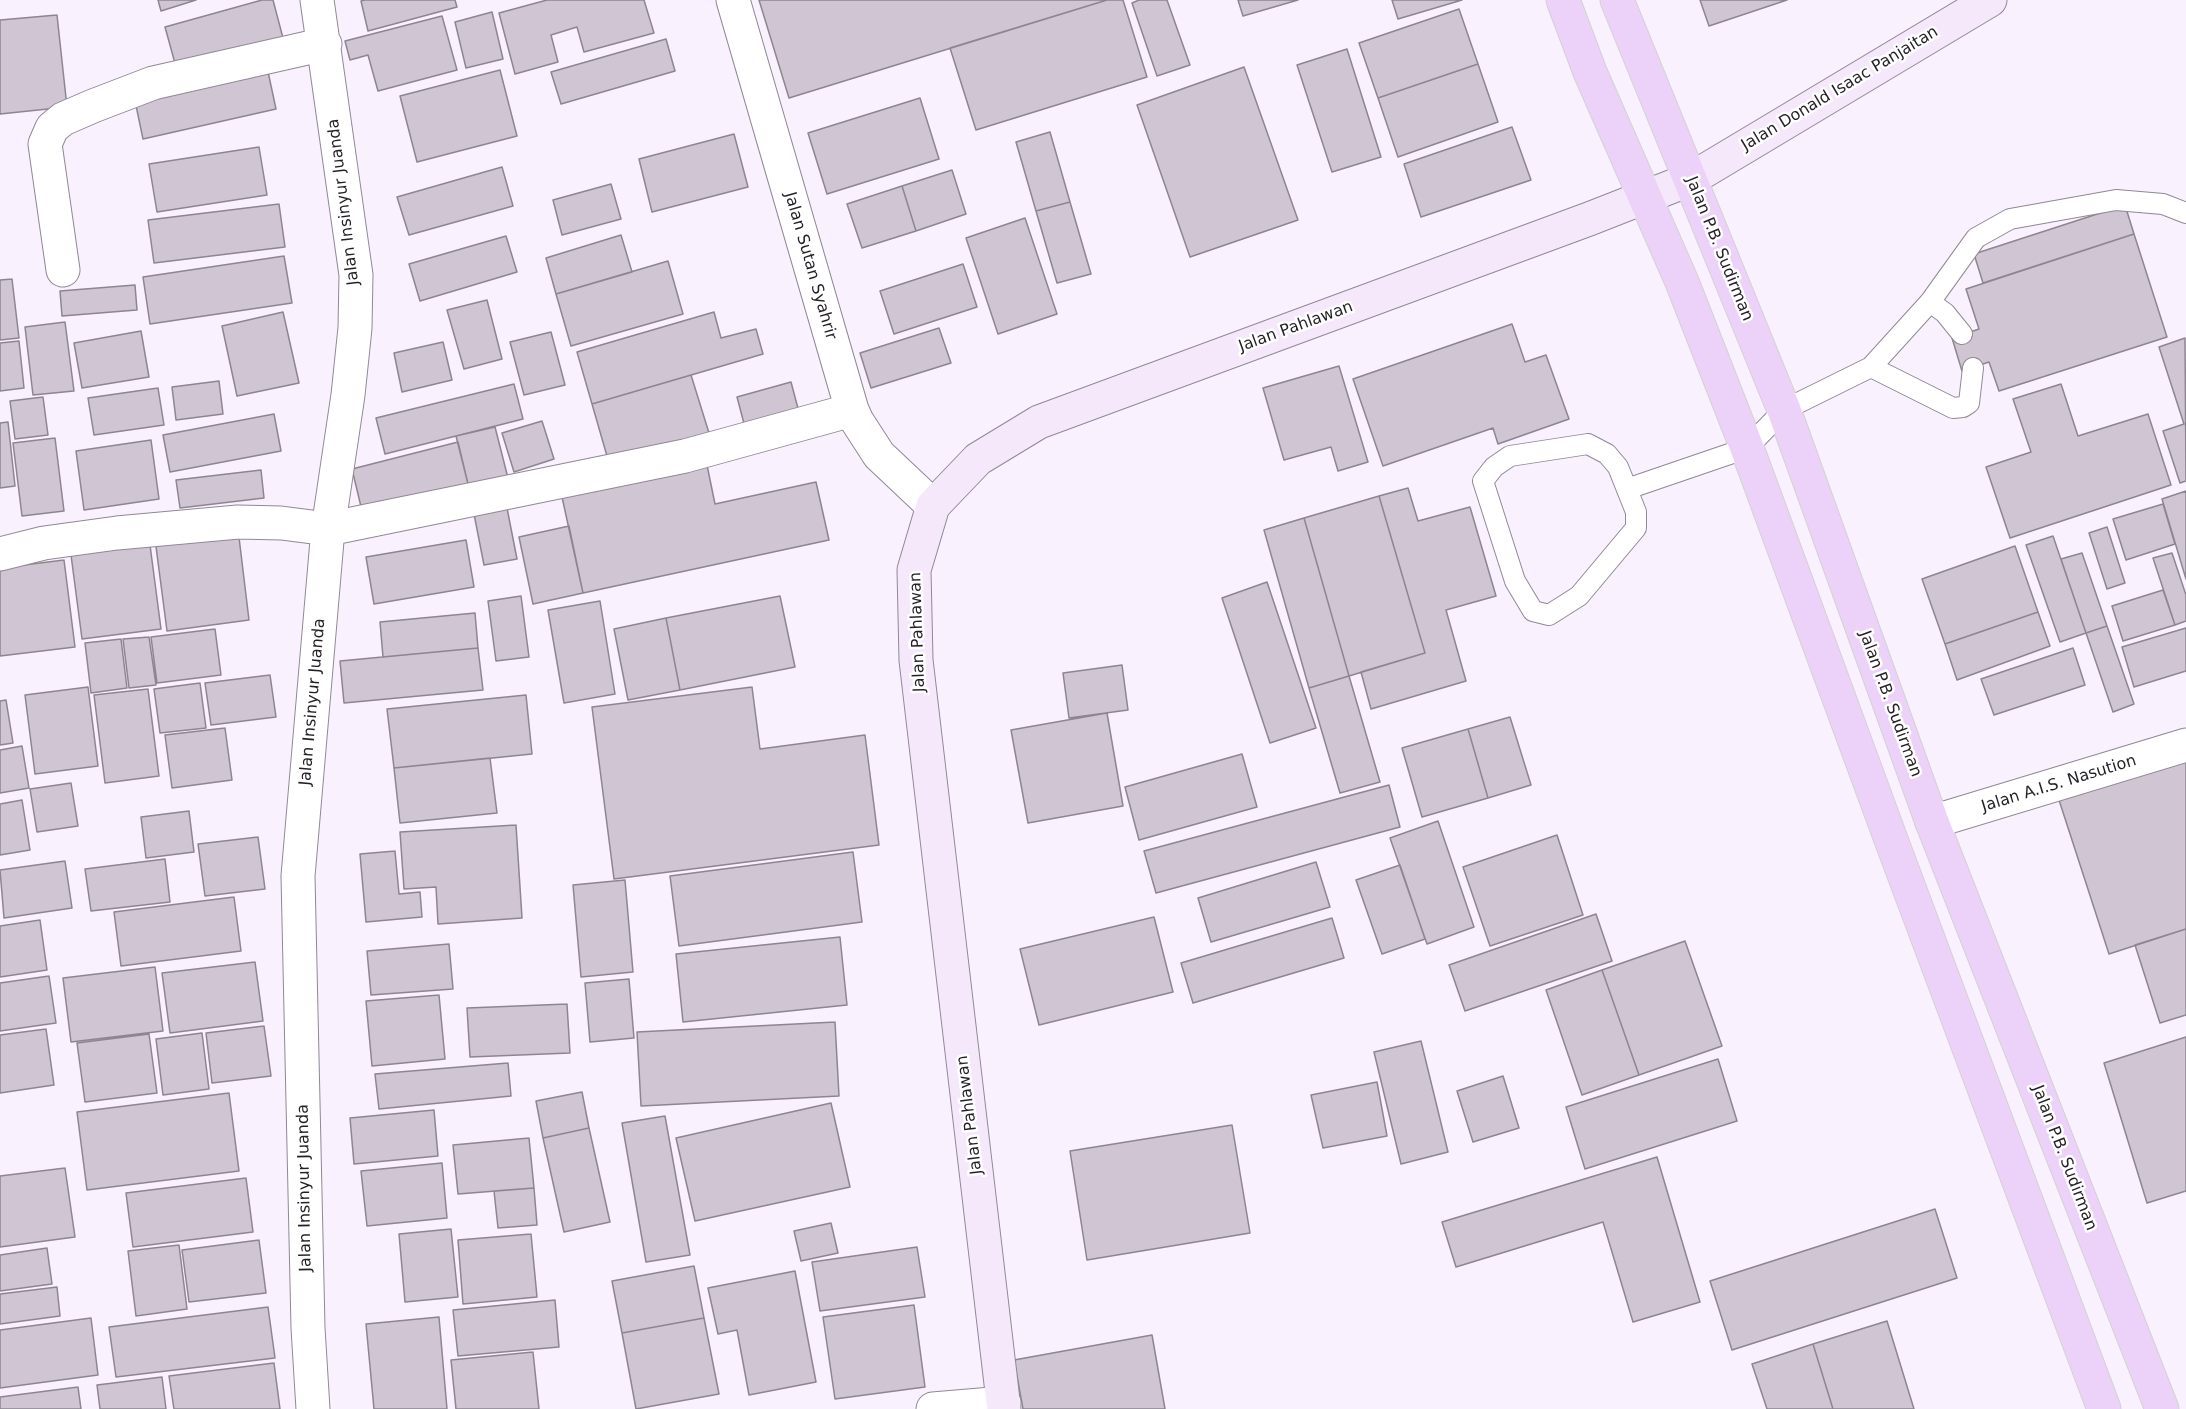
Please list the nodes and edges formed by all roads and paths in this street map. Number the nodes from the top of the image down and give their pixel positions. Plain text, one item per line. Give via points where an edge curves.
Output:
1 (317, 0) edge
2 (733, 0) edge
3 (1563, 0) edge
4 (1617, 0) edge
5 (1990, 0) edge
6 (324, 44) junction
7 (1691, 179) junction
8 (1645, 197) junction
9 (2186, 213) edge
10 (63, 270) dead end
11 (1930, 302) junction
12 (1962, 334) dead end
13 (1870, 367) junction
14 (1973, 368) dead end
15 (1784, 410) junction
16 (854, 416) junction
17 (1747, 448) junction
18 (1628, 489) junction
19 (933, 506) junction
20 (328, 529) junction
21 (0, 554) edge
22 (2186, 745) edge
23 (1932, 822) junction
24 (1004, 1406) edge
25 (314, 1409) edge
26 (933, 1409) edge
27 (2104, 1409) edge
28 (2162, 1409) edge

1 - 6 street, Jalan Insinyur Juanda
2 - 16 street, Jalan Sutan Syahrir
3 - 8 main road
4 - 7 main road, Jalan P.B. Sudirman
5 - 7 main road, Jalan Donald Isaac Panjaitan
6 - 10 street via 153,83 63,119 52,128 45,144
6 - 20 street, Jalan Insinyur Juanda via 356,275 348,395
7 - 8 main road, Jalan Pahlawan
7 - 15 main road, Jalan P.B. Sudirman
8 - 17 main road
8 - 19 main road, Jalan Pahlawan via 1039,422 978,459
9 - 11 lane via 2163,204 2116,200 2010,219 1976,238
11 - 12 lane
11 - 13 lane
13 - 14 lane via 1953,408 1969,403
13 - 15 lane
15 - 17 lane
15 - 23 main road, Jalan P.B. Sudirman
16 - 19 street, Jalan Sutan Syahrir via 879,455
16 - 20 street via 685,456
17 - 18 lane
17 - 27 main road
18 - 18 lane via 1636,512 1636,528 1579,596 1549,615 1533,611 1515,580 1483,481 1510,456 1588,444 1607,454
19 - 24 main road, Jalan Pahlawan via 914,570 916,660
20 - 21 street via 238,522 117,533 44,543
20 - 25 street, Jalan Insinyur Juanda via 298,876 308,1328
22 - 23 street, Jalan A.I.S. Nasution
23 - 28 main road, Jalan P.B. Sudirman
24 - 26 street

